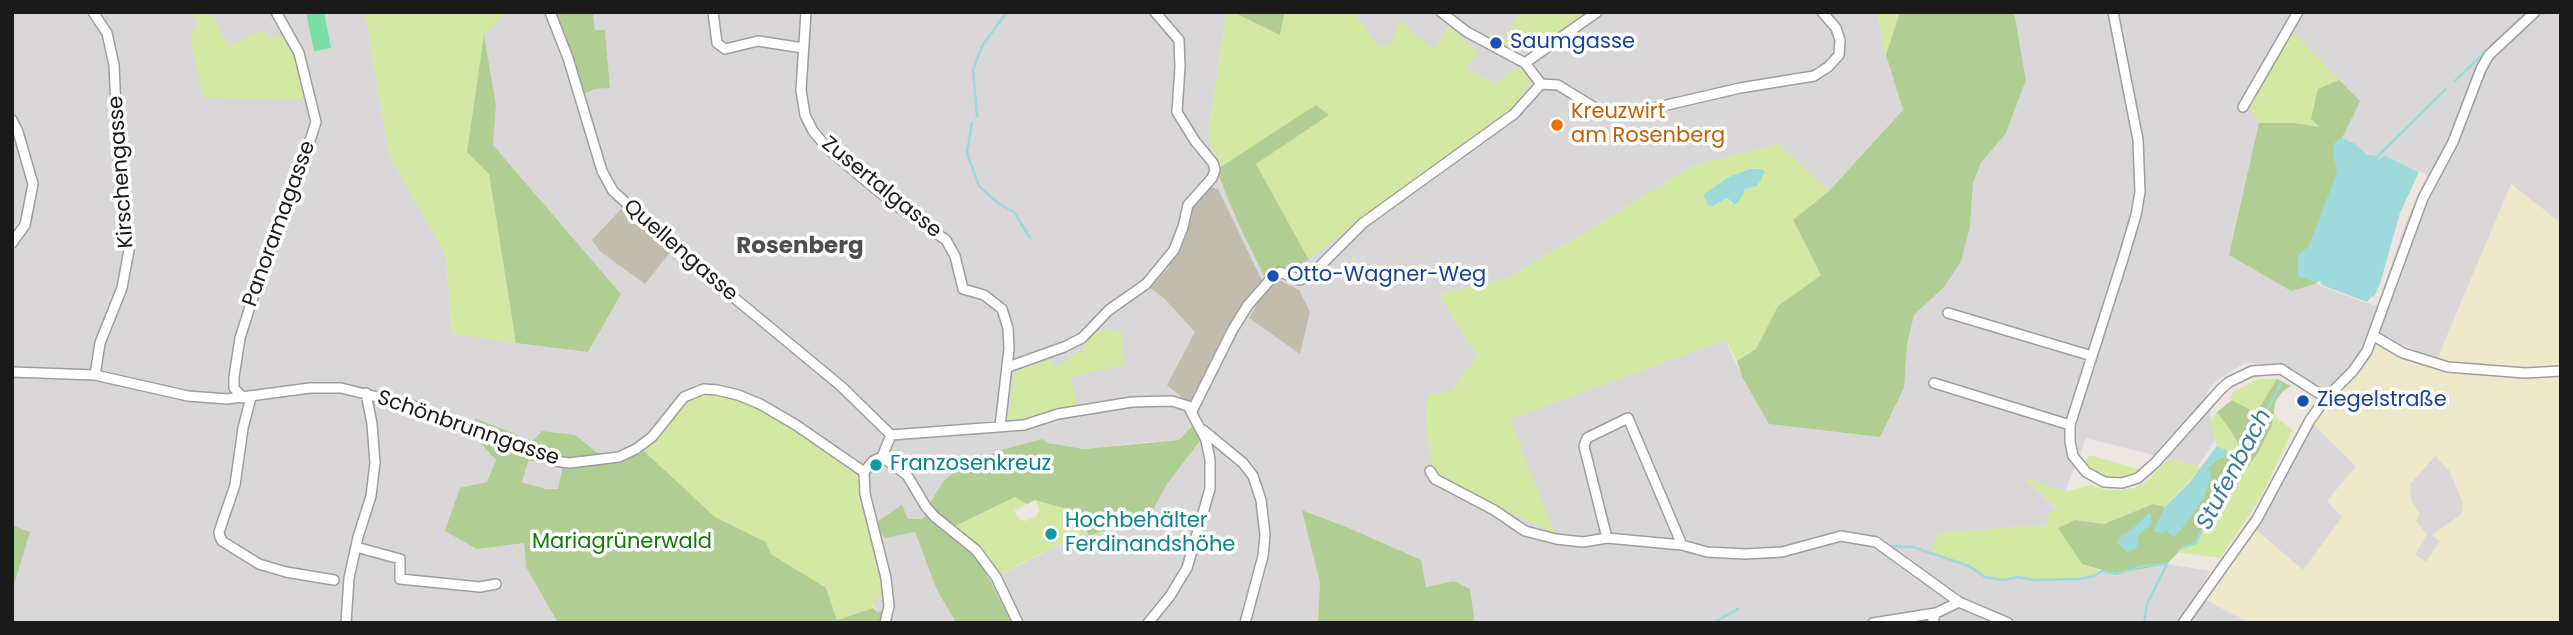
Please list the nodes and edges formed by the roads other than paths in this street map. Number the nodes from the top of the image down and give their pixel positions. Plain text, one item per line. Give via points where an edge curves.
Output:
1 (93, 12) edge
2 (276, 12) edge
3 (550, 12) edge
4 (713, 12) edge
5 (806, 12) edge
6 (1155, 12) edge
7 (1441, 12) edge
8 (1597, 12) edge
9 (1822, 12) edge
10 (2113, 12) edge
11 (2298, 12) edge
12 (2535, 12) edge
13 (803, 48) junction
14 (1525, 64) junction
15 (1541, 84) junction
16 (2243, 107) dead end
17 (12, 120) edge
18 (12, 243) edge
19 (1948, 313) dead end
20 (2374, 336) junction
21 (2092, 356) junction
22 (1008, 367) junction
23 (2561, 370) edge
24 (12, 372) edge
25 (95, 375) junction
26 (1934, 383) dead end
27 (366, 393) junction
28 (247, 398) junction
29 (2326, 398) junction
30 (1192, 411) junction
31 (2070, 425) junction
32 (1000, 426) junction
33 (1201, 429) junction
34 (891, 435) junction
35 (882, 457) junction
36 (1430, 471) dead end
37 (864, 472) junction
38 (1607, 538) junction
39 (1682, 545) junction
40 (356, 547) junction
41 (334, 580) dead end
42 (496, 584) dead end
43 (1959, 601) junction
44 (1936, 613) junction
45 (346, 623) edge
46 (885, 623) edge
47 (1018, 623) edge
48 (1148, 623) edge
49 (1245, 623) edge
50 (1873, 623) edge
51 (1932, 623) edge
52 (2008, 623) edge
53 (2183, 623) edge

1 - 25 street, Kirschengasse via 107,33 114,65 119,171 129,250 122,288 100,343
2 - 28 street, Panoramagasse via 299,53 316,122 240,338 234,388
3 - 34 street, Quellengasse via 612,191 842,387
4 - 13 street via 717,43 725,49 758,41
5 - 13 street, Zusertalgasse
6 - 22 street via 1179,40 1177,112 1213,163 1212,178 1188,205 1174,250 1146,284 1109,310 1082,338
7 - 14 street
8 - 14 street
9 - 15 street via 1836,28 1839,55 1814,76 1624,115 1602,113 1558,85
10 - 21 street via 2138,140 2140,192
11 - 16 street
12 - 20 street via 2481,68 2453,142 2423,198
13 - 22 street, Zusertalgasse via 805,115 813,131 890,201 946,240 963,289 984,295 1002,309 1008,328
14 - 15 street
15 - 30 street via 1514,114 1363,223 1313,273 1300,280 1280,272 1270,280 1233,329
17 - 18 street via 33,184 25,225
19 - 21 street
20 - 23 street via 2403,353 2448,368 2525,373
20 - 29 street via 2353,371
21 - 31 street
22 - 32 street, Zusertalgasse
24 - 25 street, Schönbrunngasse
25 - 28 street, Schönbrunngasse via 188,396
26 - 31 street
27 - 28 street, Schönbrunngasse via 331,387
27 - 37 street, Schönbrunngasse via 569,463 620,457 652,437 684,397 704,389 717,390 760,404
27 - 40 street via 375,463
28 - 41 street via 235,485 219,537 258,564
29 - 31 street via 2281,369 2242,374 2211,399 2144,474 2122,483 2104,482 2081,468 2071,450
29 - 53 street via 2300,435 2257,519
30 - 32 street via 1172,401 1148,401
30 - 33 street
32 - 34 street
33 - 48 street via 1211,471 1205,512 1186,568
33 - 49 street via 1243,463 1261,500 1263,556
34 - 35 street
35 - 37 street
35 - 47 street via 907,475 935,517 976,550 996,577
36 - 38 street via 1435,479 1525,531 1556,540
37 - 46 street via 886,578 889,606
38 - 39 street
38 - 39 street via 1584,446 1587,438 1628,418
39 - 43 street via 1745,554 1782,552 1842,537 1876,541
40 - 42 street via 400,559 400,579 480,587
40 - 45 street
43 - 44 street
43 - 52 street
44 - 50 street
44 - 51 street

